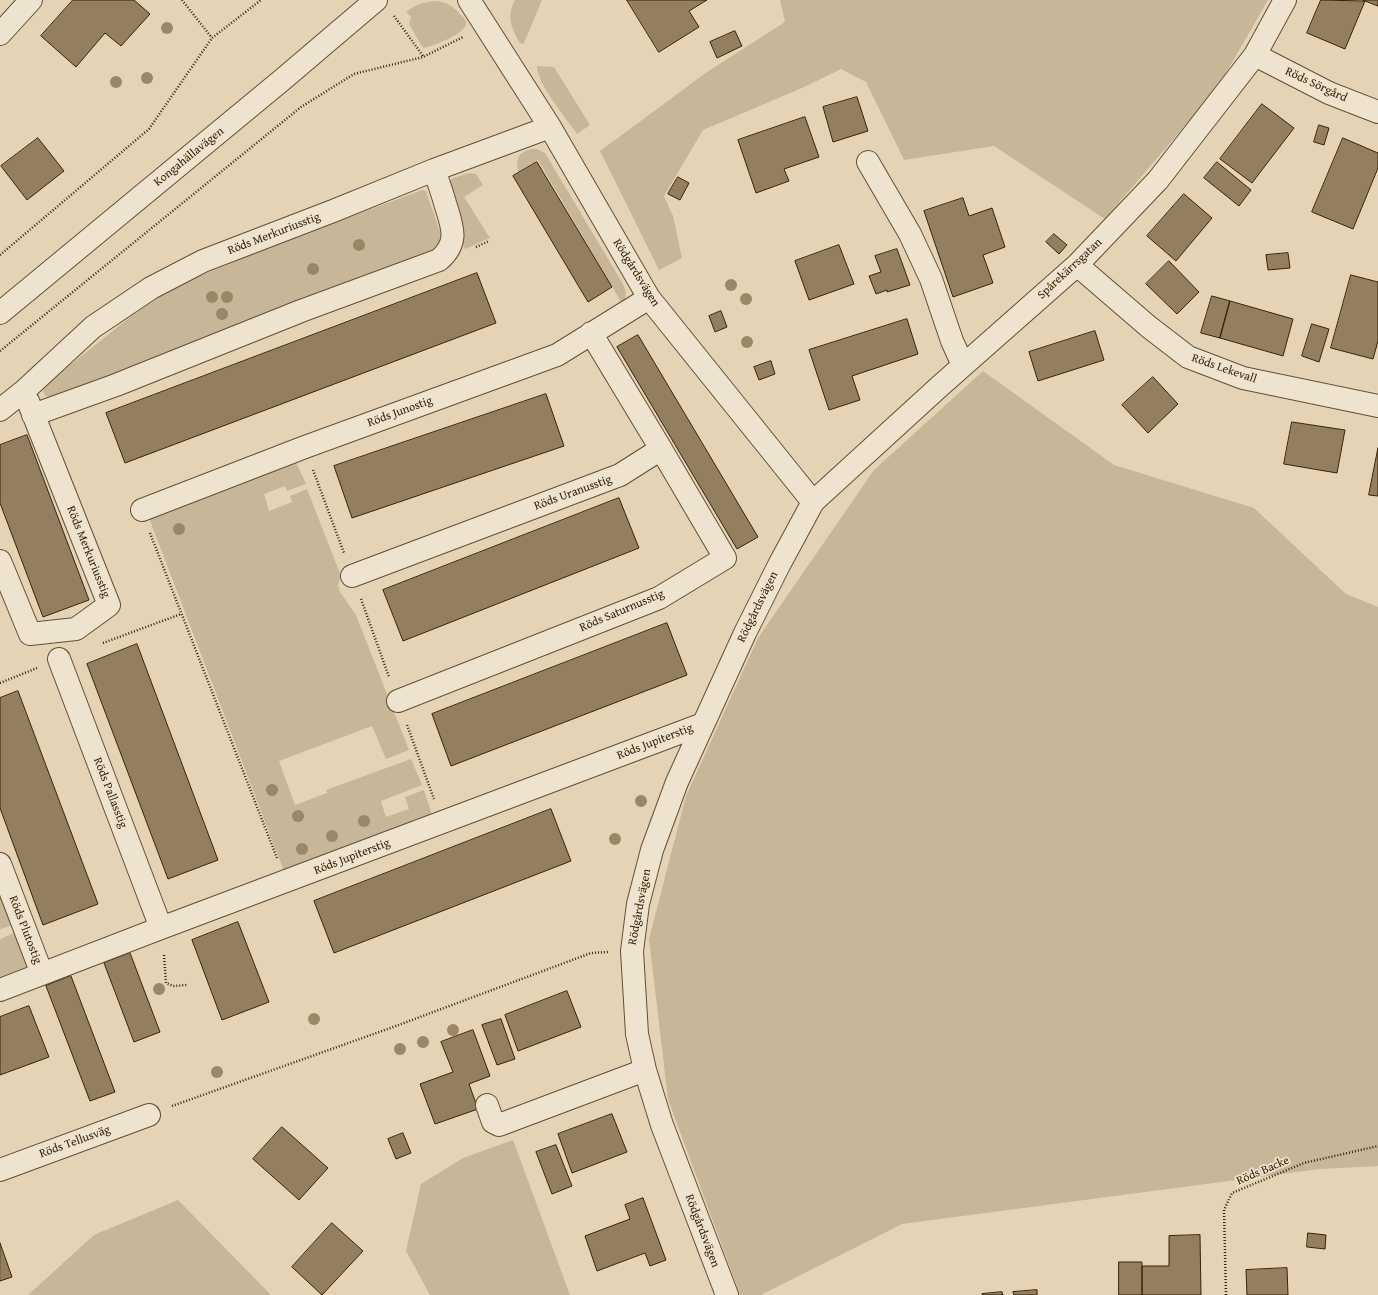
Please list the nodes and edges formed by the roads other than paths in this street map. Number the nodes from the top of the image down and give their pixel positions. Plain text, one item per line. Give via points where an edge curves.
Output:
1 (31, 0) edge
2 (469, 0) edge
3 (1285, 0) edge
4 (383, 5) edge
5 (0, 34) edge
6 (1255, 55) junction
7 (1378, 112) edge
8 (550, 127) junction
9 (868, 162) dead end
10 (434, 170) junction
11 (1077, 265) junction
12 (649, 298) junction
13 (0, 313) edge
14 (590, 333) junction
15 (963, 365) junction
16 (25, 390) junction
17 (1378, 406) edge
18 (0, 410) edge
19 (33, 415) junction
20 (661, 449) junction
21 (813, 502) junction
22 (142, 510) road end
23 (0, 562) edge
24 (352, 576) road end
25 (60, 659) dead end
26 (398, 701) road end
27 (703, 724) junction
28 (0, 864) edge
29 (161, 928) junction
30 (42, 974) junction
31 (0, 990) edge
32 (645, 1070) junction
33 (487, 1105) dead end
34 (149, 1115) road end
35 (0, 1170) edge
36 (727, 1295) edge

1 - 5 street
2 - 8 street, Rödgårdsvägen
3 - 6 street, Spårekärrsgatan
4 - 13 street, Kongahällavägen via 276,85
6 - 7 street, Röds Sörgård via 1329,93
6 - 11 street, Spårekärrsgatan via 1158,180
8 - 10 street, Röds Merkuriusstig
8 - 12 street, Rödgårdsvägen
9 - 15 street via 910,234 931,279
10 - 16 street, Röds Merkuriusstig via 203,261 151,288 93,327
10 - 19 street via 453,228 447,254 439,260
11 - 15 street, Spårekärrsgatan
11 - 17 street, Röds Lekevall via 1188,357 1243,378
12 - 14 street, Röds Junostig
12 - 21 street, Rödgårdsvägen
14 - 20 street
14 - 22 street, Röds Junostig via 557,355
15 - 21 street, Spårekärrsgatan
16 - 18 street, Röds Merkuriusstig
16 - 19 street, Röds Merkuriusstig
19 - 23 street, Röds Merkuriusstig via 108,605 76,629 30,634
20 - 24 street, Röds Uranusstig via 620,475
20 - 26 street, Röds Saturnusstig via 725,558 659,598
21 - 27 street, Rödgårdsvägen via 779,564
25 - 29 street, Röds Pallasstig
27 - 29 street, Röds Jupiterstig
27 - 32 street, Rödgårdsvägen via 677,782 652,850 638,904 632,951 637,1034
28 - 30 street, Röds Plutostig
29 - 30 street, Röds Jupiterstig
30 - 31 street, Röds Jupiterstig
32 - 33 street via 498,1125 493,1122
32 - 36 street, Rödgårdsvägen via 662,1125
34 - 35 street, Röds Tellusväg

